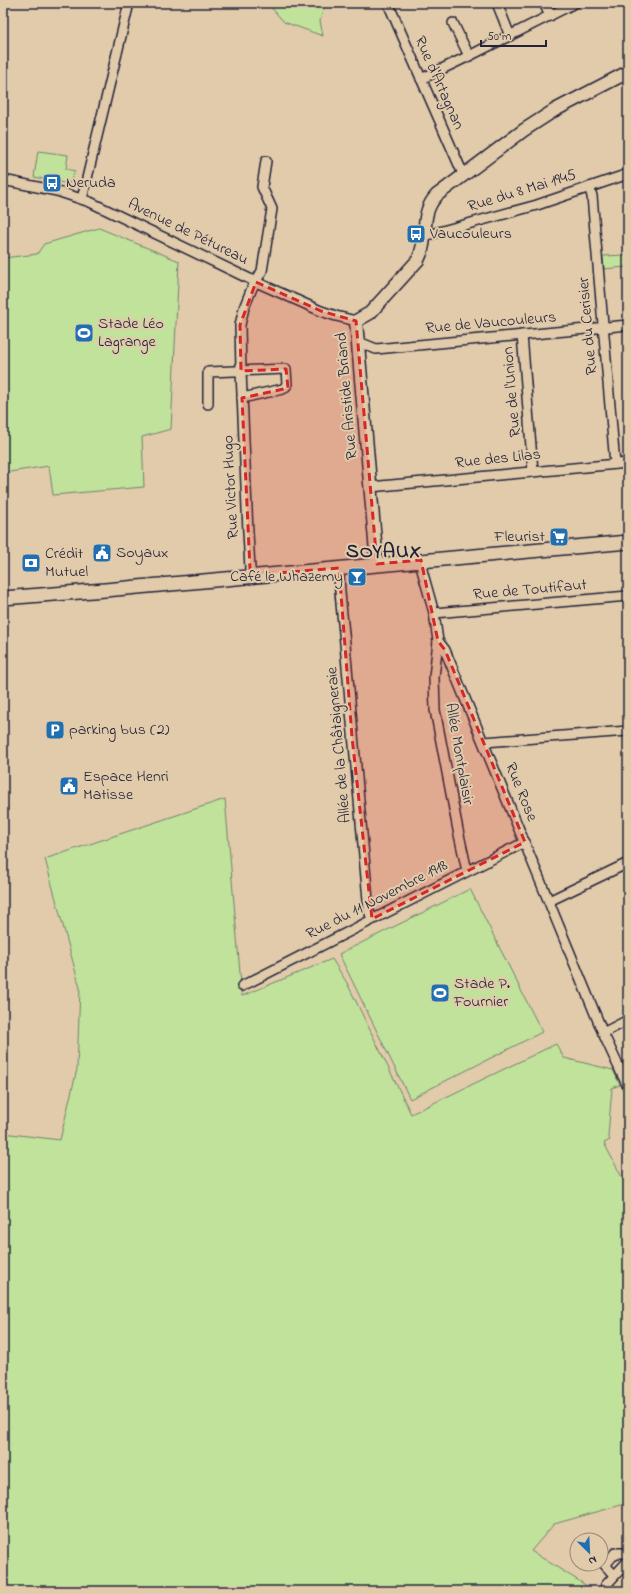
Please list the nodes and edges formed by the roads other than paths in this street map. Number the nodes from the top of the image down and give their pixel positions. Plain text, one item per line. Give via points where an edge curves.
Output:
1 (129, 3) edge
2 (388, 3) edge
3 (497, 3) edge
4 (544, 3) edge
5 (575, 3) edge
6 (550, 16) junction
7 (453, 23) dead end
8 (510, 36) junction
9 (469, 56) junction
10 (628, 72) edge
11 (421, 78) junction
12 (266, 161) dead end
13 (463, 174) junction
14 (628, 174) edge
15 (3, 180) edge
16 (589, 186) junction
17 (82, 199) junction
18 (424, 236) junction
19 (256, 282) junction
20 (356, 321) junction
21 (628, 325) edge
22 (604, 328) junction
23 (522, 335) junction
24 (358, 342) junction
25 (241, 370) junction
26 (242, 398) junction
27 (208, 404) dead end
28 (628, 463) edge
29 (615, 464) junction
30 (533, 471) junction
31 (370, 487) junction
32 (628, 542) edge
33 (421, 560) junction
34 (377, 564) junction
35 (339, 568) junction
36 (252, 575) junction
37 (628, 596) edge
38 (3, 598) edge
39 (434, 613) junction
40 (438, 641) junction
41 (628, 731) edge
42 (484, 742) junction
43 (525, 842) junction
44 (628, 863) edge
45 (467, 871) junction
46 (549, 901) junction
47 (372, 919) junction
48 (242, 986) dead end
49 (628, 1020) edge
50 (603, 1033) junction
51 (628, 1087) edge
52 (628, 1553) edge
53 (628, 1561) edge
54 (614, 1575) junction
55 (611, 1591) edge

1 - 17 street
2 - 11 street, Rue d'Artagnan
3 - 8 street
4 - 6 street
5 - 6 street
6 - 8 street
7 - 9 street
8 - 9 street
9 - 11 street
10 - 13 street, Rue Aristide Briand via 549,114
11 - 13 street, Rue d'Artagnan
12 - 19 street, Rue Victor Hugo via 262,187 272,209 262,271
13 - 18 street, Rue Aristide Briand via 428,205
14 - 16 street, Rue du 8 Mai 1945
15 - 17 street, Avenue de Pétureau via 35,185
16 - 18 street, Rue du 8 Mai 1945 via 537,204
16 - 22 street, Rue du Cerisier
17 - 19 street, Avenue de Pétureau
18 - 20 street, Rue Aristide Briand via 418,260 370,313
19 - 20 street, Avenue de Pétureau via 321,311
19 - 25 street, Rue Victor Hugo via 244,308 240,325
20 - 24 street, Rue Aristide Briand
21 - 22 street, Rue de Vaucouleurs
22 - 23 street, Rue de Vaucouleurs
22 - 29 street, Rue du Cerisier
23 - 24 street, Rue de Vaucouleurs via 376,349
23 - 30 street, Rue de l'Union
24 - 31 street, Rue Aristide Briand
25 - 26 street, Rue Victor Hugo
25 - 26 street via 286,369 288,385 283,389
25 - 27 street via 208,372
26 - 36 street, Rue Victor Hugo
28 - 29 street, Rue des Lilas
29 - 30 street, Rue des Lilas
30 - 31 street, Rue des Lilas
31 - 34 street, Rue Aristide Briand
32 - 33 main road
33 - 34 main road
33 - 39 street, Rue Rose
34 - 35 main road
35 - 36 main road
35 - 47 street, Allée de la Châtaigneraie via 353,745 369,910
36 - 38 main road
37 - 39 street, Rue de Toutifaut
39 - 40 street, Rue Rose
40 - 42 street, Rue Rose via 445,650
40 - 45 street, Allée Montplaisir via 434,677 435,710
41 - 42 street
42 - 43 street, Rue Rose
43 - 45 street, Rue du 11 Novembre 1918
43 - 46 street, Rue Rose
44 - 46 street
45 - 47 street, Rue du 11 Novembre 1918
46 - 50 street, Rue Rose
47 - 48 street, Rue du 11 Novembre 1918
49 - 50 street
50 - 51 street, Rue Rose
52 - 54 street via 615,1553 605,1565
53 - 54 street
54 - 55 street via 606,1585

